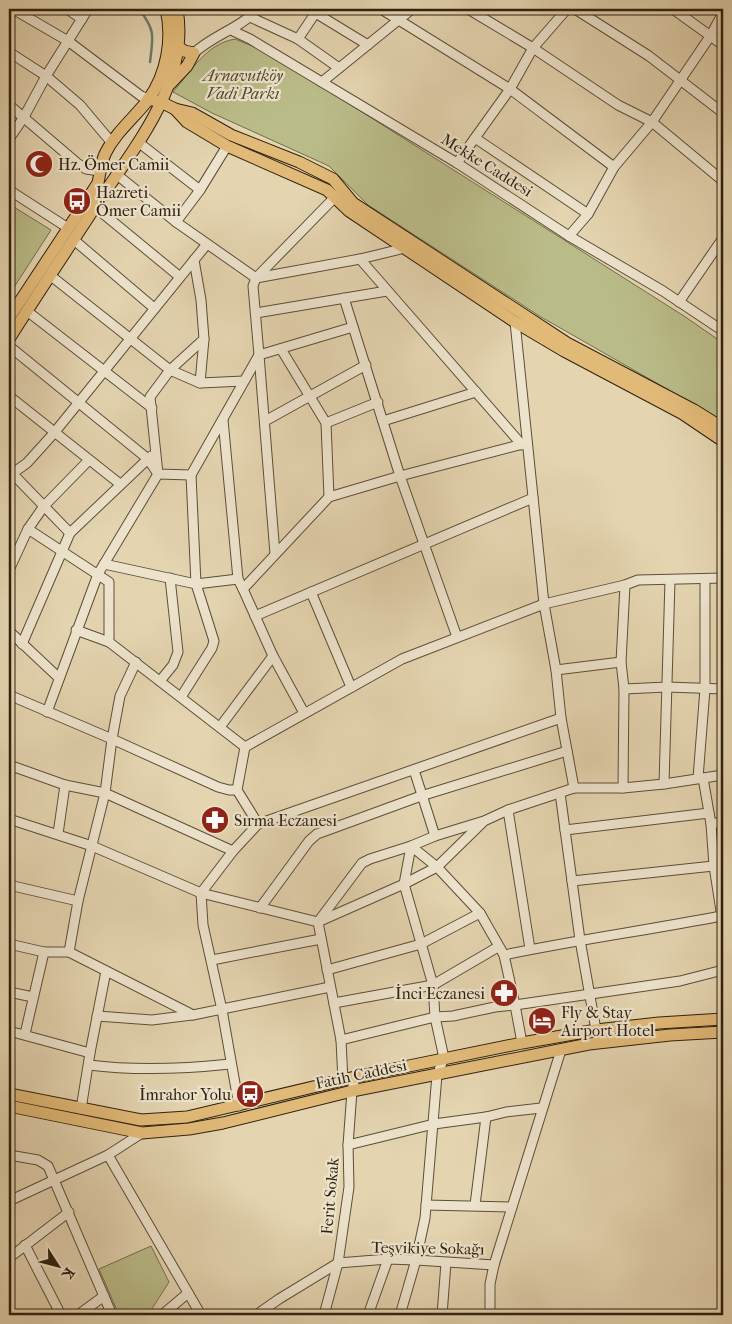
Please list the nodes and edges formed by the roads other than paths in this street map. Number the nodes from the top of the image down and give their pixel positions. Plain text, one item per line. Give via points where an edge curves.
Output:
1 (13, 9) edge
2 (67, 9) edge
3 (88, 9) edge
4 (166, 9) edge
5 (177, 9) edge
6 (258, 9) edge
7 (381, 9) edge
8 (412, 9) edge
9 (468, 9) edge
10 (567, 9) edge
11 (575, 9) edge
12 (673, 9) edge
13 (314, 10) edge
14 (723, 14) edge
15 (250, 17) junction
16 (82, 19) junction
17 (399, 19) junction
18 (231, 30) junction
19 (711, 35) junction
20 (298, 39) junction
21 (68, 41) junction
22 (368, 45) junction
23 (723, 45) edge
24 (179, 47) junction
25 (533, 48) junction
26 (9, 52) edge
27 (194, 53) junction
28 (339, 68) junction
29 (46, 76) junction
30 (681, 79) junction
31 (322, 82) junction
32 (168, 85) junction
33 (510, 89) junction
34 (148, 99) junction
35 (161, 102) junction
36 (9, 105) edge
37 (175, 109) junction
38 (723, 113) edge
39 (24, 117) junction
40 (652, 122) junction
41 (125, 126) junction
42 (475, 138) junction
43 (9, 139) edge
44 (138, 142) junction
45 (112, 143) junction
46 (228, 146) junction
47 (457, 163) junction
48 (614, 167) junction
49 (100, 171) junction
50 (116, 174) junction
51 (723, 181) edge
52 (9, 190) edge
53 (200, 190) junction
54 (339, 193) junction
55 (95, 206) junction
56 (588, 214) junction
57 (176, 222) junction
58 (68, 228) junction
59 (569, 236) junction
60 (74, 240) junction
61 (722, 241) edge
62 (207, 244) junction
63 (405, 248) junction
64 (360, 259) junction
65 (194, 260) junction
66 (50, 276) junction
67 (180, 277) junction
68 (256, 278) junction
69 (387, 291) junction
70 (344, 298) junction
71 (679, 302) junction
72 (154, 308) junction
73 (27, 310) junction
74 (256, 313) junction
75 (9, 318) edge
76 (517, 318) junction
77 (353, 327) junction
78 (723, 331) edge
79 (130, 338) junction
80 (9, 339) edge
81 (204, 339) junction
82 (9, 346) edge
83 (281, 348) junction
84 (259, 355) junction
85 (366, 365) junction
86 (104, 370) junction
87 (170, 370) junction
88 (244, 381) junction
89 (200, 383) junction
90 (476, 392) junction
91 (9, 396) edge
92 (309, 396) junction
93 (79, 402) junction
94 (378, 402) junction
95 (152, 408) junction
96 (223, 419) junction
97 (383, 420) junction
98 (264, 421) junction
99 (326, 423) junction
100 (723, 428) edge
101 (54, 433) junction
102 (723, 442) edge
103 (525, 444) junction
104 (156, 450) junction
105 (148, 459) junction
106 (89, 460) junction
107 (10, 474) edge
108 (158, 474) junction
109 (191, 475) junction
110 (400, 476) junction
111 (120, 484) junction
112 (329, 497) junction
113 (533, 498) junction
114 (44, 506) junction
115 (28, 529) junction
116 (70, 533) junction
117 (424, 544) junction
118 (62, 550) junction
119 (275, 554) junction
120 (104, 564) junction
121 (9, 570) edge
122 (98, 574) junction
123 (170, 578) junction
124 (723, 578) edge
125 (238, 579) junction
126 (705, 579) junction
127 (670, 580) junction
128 (196, 584) junction
129 (625, 586) junction
130 (243, 589) junction
131 (311, 592) junction
132 (544, 604) junction
133 (255, 616) junction
134 (76, 630) junction
135 (9, 631) edge
136 (457, 637) junction
137 (109, 642) junction
138 (22, 644) junction
139 (272, 656) junction
140 (136, 662) junction
141 (621, 662) junction
142 (556, 670) junction
143 (59, 678) junction
144 (160, 681) junction
145 (666, 686) junction
146 (351, 687) junction
147 (624, 689) junction
148 (705, 689) junction
149 (723, 689) edge
150 (9, 695) edge
151 (181, 697) junction
152 (48, 712) junction
153 (304, 713) junction
154 (561, 718) junction
155 (220, 727) junction
156 (112, 739) junction
157 (245, 747) junction
158 (567, 751) junction
159 (9, 765) edge
160 (414, 770) junction
161 (723, 775) edge
162 (700, 778) junction
163 (664, 784) junction
164 (65, 785) junction
165 (574, 788) junction
166 (623, 788) junction
167 (237, 790) junction
168 (105, 793) junction
169 (560, 793) junction
170 (421, 796) junction
171 (508, 810) junction
172 (709, 813) junction
173 (9, 819) edge
174 (484, 821) junction
175 (723, 822) edge
176 (258, 824) junction
177 (711, 824) junction
178 (565, 830) junction
179 (58, 834) junction
180 (435, 836) junction
181 (92, 846) junction
182 (411, 846) junction
183 (233, 851) junction
184 (719, 866) edge
185 (437, 867) junction
186 (572, 880) junction
187 (404, 884) junction
188 (9, 885) edge
189 (201, 893) junction
190 (78, 901) junction
191 (260, 908) junction
192 (480, 913) junction
193 (722, 914) edge
194 (318, 922) junction
195 (321, 939) junction
196 (580, 940) junction
197 (9, 944) edge
198 (421, 944) junction
199 (530, 949) junction
200 (501, 951) junction
201 (44, 952) junction
202 (69, 952) junction
203 (212, 960) junction
204 (327, 970) junction
205 (723, 970) edge
206 (106, 971) junction
207 (433, 985) junction
208 (330, 987) junction
209 (9, 992) edge
210 (590, 994) junction
211 (33, 997) junction
212 (334, 1003) junction
213 (516, 1005) junction
214 (222, 1010) junction
215 (193, 1015) junction
216 (97, 1016) junction
217 (435, 1017) junction
218 (723, 1019) edge
219 (596, 1030) junction
220 (9, 1031) edge
221 (723, 1032) edge
222 (25, 1034) junction
223 (341, 1040) junction
224 (522, 1043) junction
225 (561, 1050) junction
226 (90, 1053) junction
227 (444, 1058) junction
228 (230, 1064) junction
229 (89, 1065) junction
230 (437, 1074) junction
231 (355, 1077) junction
232 (343, 1081) junction
233 (352, 1091) junction
234 (292, 1093) junction
235 (9, 1094) edge
236 (296, 1105) junction
237 (9, 1106) edge
238 (239, 1106) junction
239 (541, 1108) junction
240 (81, 1110) junction
241 (486, 1117) junction
242 (434, 1124) junction
243 (142, 1133) junction
244 (348, 1145) junction
245 (9, 1155) edge
246 (108, 1155) junction
247 (54, 1180) junction
248 (11, 1198) edge
249 (475, 1205) junction
250 (426, 1206) junction
251 (512, 1206) junction
252 (69, 1212) junction
253 (25, 1245) junction
254 (9, 1258) edge
255 (388, 1260) junction
256 (416, 1260) junction
257 (338, 1263) junction
258 (446, 1263) junction
259 (494, 1265) junction
260 (188, 1293) junction
261 (104, 1296) junction
262 (60, 1315) edge
263 (78, 1315) edge
264 (112, 1315) edge
265 (162, 1315) edge
266 (201, 1315) edge
267 (256, 1315) edge
268 (324, 1315) edge
269 (368, 1315) edge
270 (400, 1315) edge
271 (442, 1315) edge
272 (490, 1315) edge

1 - 21 street
2 - 16 street
3 - 16 street
4 - 34 main road via 169,46 164,68
5 - 24 main road
6 - 15 street
7 - 17 street
8 - 17 street
9 - 25 street
10 - 25 street
11 - 30 street
12 - 19 street
13 - 20 street
13 - 22 street
14 - 19 street
15 - 18 street
15 - 20 street
16 - 21 street
17 - 22 street
17 - 33 street
18 - 27 street
18 - 31 street, Mekke Caddesi
19 - 23 street
19 - 30 street
20 - 28 street
21 - 29 street
21 - 34 street
22 - 28 street
24 - 27 main road
24 - 32 main road
25 - 33 street
25 - 40 street via 618,105
26 - 29 street
27 - 32 main road via 187,66
28 - 31 street
29 - 39 street
29 - 45 street via 80,105
30 - 38 street
30 - 40 street
31 - 47 street, Mekke Caddesi
32 - 35 main road
33 - 42 street
33 - 48 street
34 - 35 main road
34 - 41 main road
35 - 37 main road
35 - 44 main road
36 - 39 street
37 - 46 main road via 187,122
37 - 54 main road via 192,113 231,135 333,179
39 - 43 street
39 - 49 street via 86,170
40 - 48 street
40 - 51 street
41 - 44 main road via 138,129
41 - 45 main road
42 - 47 street
42 - 56 street
44 - 50 main road
44 - 53 street
45 - 49 main road
46 - 53 street
46 - 54 main road
47 - 59 street, Mekke Caddesi
48 - 56 street
49 - 50 main road
49 - 58 main road via 98,183
50 - 55 main road
50 - 57 street
52 - 58 street
53 - 57 street
54 - 63 main road via 349,211
54 - 68 street
54 - 76 main road
55 - 60 main road
55 - 67 street
56 - 59 street
57 - 62 street
58 - 60 main road
58 - 75 main road
59 - 71 street, Mekke Caddesi
60 - 66 main road
60 - 72 street
61 - 71 street
62 - 65 street
62 - 68 street
63 - 64 street
63 - 76 main road
64 - 68 street
64 - 69 street
65 - 67 street
65 - 81 street
66 - 73 main road
66 - 79 street
67 - 72 street
68 - 74 street via 253,286
69 - 70 street
69 - 90 street
70 - 74 street
70 - 77 street
71 - 78 street, Mekke Caddesi
72 - 79 street
73 - 80 main road
73 - 86 street
74 - 84 street
76 - 100 main road
76 - 102 main road via 564,351 683,414
76 - 103 street
77 - 83 street
77 - 85 street
79 - 86 street
79 - 87 street
81 - 87 street
81 - 89 street
82 - 93 street
83 - 84 street
83 - 92 street
84 - 88 street
84 - 98 street
85 - 92 street
85 - 94 street
86 - 93 street
86 - 95 street
87 - 89 street
87 - 95 street via 150,397
88 - 89 street
88 - 96 street
90 - 97 street
90 - 103 street
91 - 101 street
92 - 98 street
92 - 99 street
93 - 101 street
93 - 105 street
94 - 97 street
94 - 99 street
95 - 104 street
96 - 109 street
96 - 125 street
97 - 110 street
98 - 119 street
99 - 112 street
101 - 106 street
101 - 107 street via 27,463
103 - 110 street
103 - 113 street
104 - 105 street
104 - 108 street
105 - 108 street
105 - 111 street
106 - 111 street
106 - 114 street
107 - 114 street
108 - 109 street
108 - 120 street
109 - 128 street
110 - 112 street
110 - 117 street
111 - 116 street
112 - 119 street
113 - 117 street
113 - 132 street
114 - 115 street
114 - 116 street
115 - 118 street
115 - 121 street
116 - 118 street
117 - 131 street
117 - 136 street
118 - 122 street
118 - 138 street
119 - 130 street
120 - 122 street
120 - 123 street
122 - 134 street
122 - 137 street via 109,582
123 - 128 street
123 - 144 street via 178,652 173,665
124 - 126 street
125 - 128 street
125 - 130 street
126 - 127 street
126 - 148 street
127 - 129 street via 638,580
127 - 145 street
128 - 151 street via 214,641
129 - 132 street
129 - 141 street
130 - 133 street
131 - 133 street
131 - 146 street
132 - 136 street
132 - 142 street
133 - 139 street
134 - 137 street
134 - 143 street
135 - 138 street
136 - 146 street via 402,659
137 - 140 street
138 - 143 street
139 - 153 street
139 - 155 street
140 - 144 street
140 - 156 street via 120,696
141 - 142 street
141 - 147 street
142 - 154 street
143 - 152 street
144 - 151 street
145 - 147 street
145 - 148 street
145 - 163 street
146 - 153 street
147 - 166 street
148 - 149 street
148 - 162 street
150 - 152 street
151 - 155 street
152 - 156 street
153 - 157 street
154 - 158 street
154 - 160 street
155 - 157 street
156 - 167 street via 218,787
156 - 168 street
157 - 167 street
158 - 165 street
158 - 170 street
159 - 164 street
160 - 170 street
160 - 176 street
161 - 162 street
162 - 163 street
162 - 172 street
163 - 166 street
164 - 168 street
164 - 179 street
165 - 166 street
165 - 169 street
167 - 176 street
168 - 181 street
168 - 183 street
169 - 171 street
169 - 178 street
170 - 180 street
170 - 191 street via 313,836
171 - 174 street
171 - 199 street
172 - 177 street
172 - 178 street
173 - 179 street
174 - 180 street
174 - 185 street
175 - 177 street
176 - 183 street
177 - 184 street
178 - 186 street
179 - 181 street
180 - 182 street
181 - 189 street
181 - 190 street
182 - 185 street
182 - 187 street
182 - 194 street via 362,864
183 - 189 street
184 - 186 street
184 - 193 street
185 - 187 street
185 - 192 street
186 - 196 street
187 - 194 street
187 - 198 street
188 - 190 street
189 - 191 street
189 - 203 street
190 - 202 street
191 - 194 street
192 - 198 street
192 - 200 street
193 - 196 street via 652,930
194 - 195 street
195 - 203 street
195 - 204 street
196 - 199 street
196 - 210 street
197 - 201 street
198 - 204 street
198 - 207 street
199 - 200 street
200 - 207 street
200 - 213 street
201 - 202 street
201 - 211 street
202 - 206 street
203 - 214 street
204 - 208 street
205 - 210 street via 680,981
206 - 215 street
206 - 216 street
207 - 212 street
207 - 217 street
208 - 212 street
208 - 214 street
209 - 211 street
210 - 213 street
210 - 219 street
211 - 222 street
212 - 223 street
213 - 217 street
213 - 224 street
214 - 215 street
214 - 228 street
215 - 216 street via 152,1020
216 - 226 street
217 - 223 street
217 - 227 street
218 - 219 main road
219 - 224 main road
220 - 222 street
221 - 225 main road, Fatih Caddesi via 589,1044
222 - 226 street
223 - 232 street
224 - 227 main road
225 - 230 main road, Fatih Caddesi
225 - 239 street
226 - 229 street
227 - 230 street
227 - 231 main road
228 - 229 street via 131,1069
228 - 238 street
229 - 240 street
230 - 233 main road, Fatih Caddesi
230 - 242 street
231 - 232 main road
231 - 233 street, Ferit Sokak
232 - 234 main road
233 - 236 main road, Fatih Caddesi
233 - 244 street, Ferit Sokak
234 - 236 main road
234 - 238 main road
235 - 240 main road
236 - 243 main road, Fatih Caddesi via 189,1129
237 - 243 main road, Fatih Caddesi
238 - 240 main road via 164,1120 141,1120
239 - 241 street
239 - 251 street
241 - 242 street
241 - 249 street
242 - 244 street
242 - 250 street
243 - 246 street
244 - 257 street, Ferit Sokak via 348,1187
245 - 247 street via 38,1160 48,1166
246 - 247 street
246 - 260 street
247 - 248 street
247 - 252 street
249 - 250 street
249 - 251 street
250 - 256 street
251 - 259 street
252 - 253 street
252 - 261 street
253 - 254 street
253 - 262 street
255 - 256 street, Teşvikiye Sokağı
255 - 257 street, Teşvikiye Sokağı
255 - 269 street
256 - 258 street, Teşvikiye Sokağı
256 - 270 street
257 - 267 street, Teşvikiye Sokağı
257 - 268 street, Ferit Sokak
258 - 259 street, Teşvikiye Sokağı
258 - 271 street
259 - 272 street
260 - 265 street
260 - 266 street
261 - 263 street
261 - 264 street

